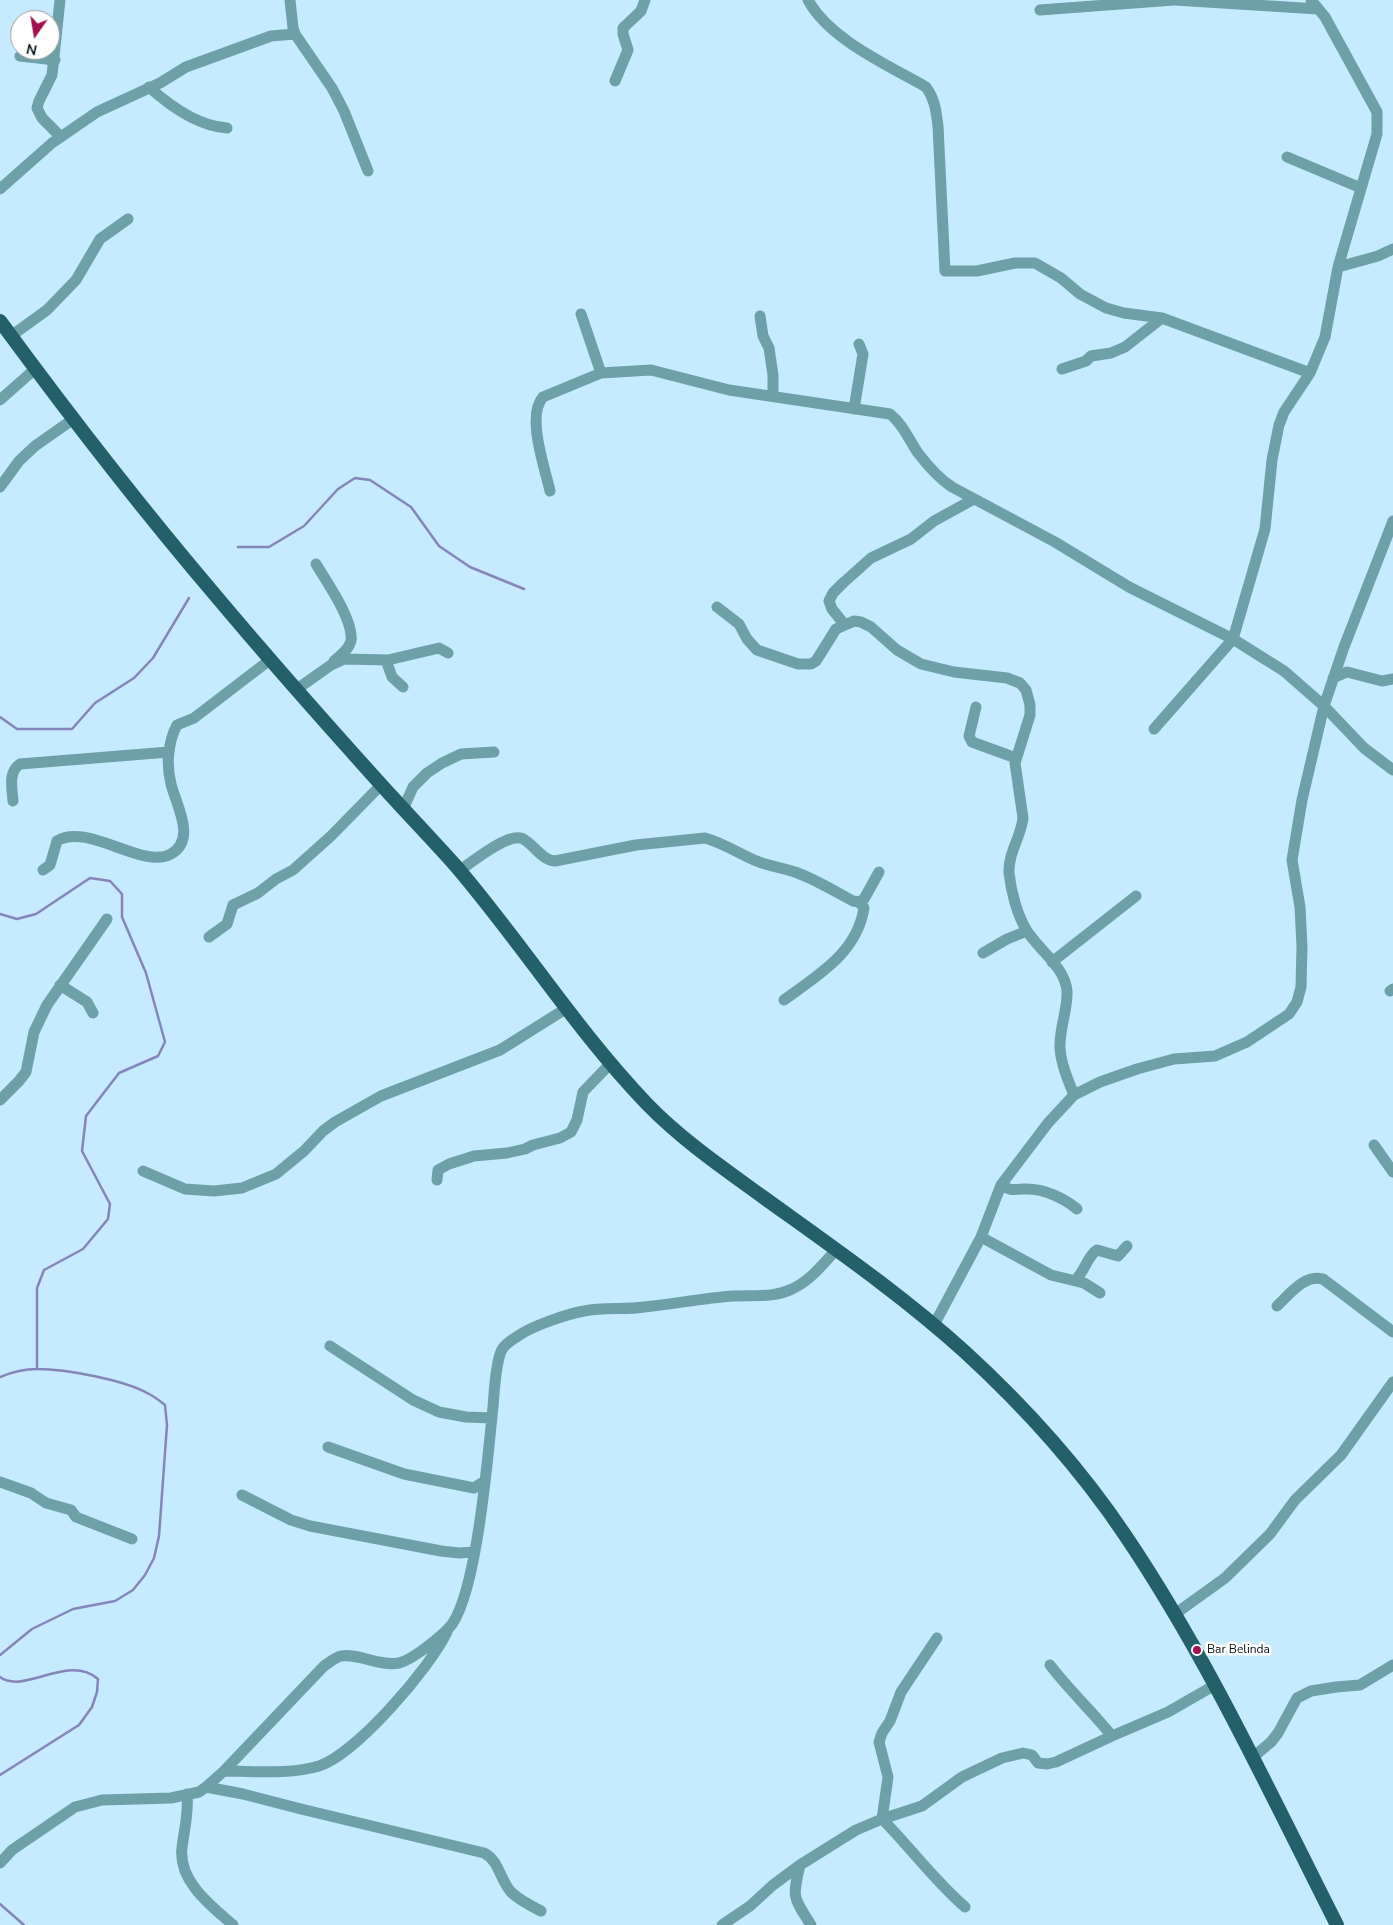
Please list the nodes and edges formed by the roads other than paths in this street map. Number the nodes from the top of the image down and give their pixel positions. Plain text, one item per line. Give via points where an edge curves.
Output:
1 (290, 0) edge
2 (645, 0) edge
3 (808, 0) edge
4 (1174, 0) edge
5 (1314, 5) edge
6 (1040, 10) dead end
7 (296, 34) junction
8 (55, 60) edge
9 (615, 81) dead end
10 (149, 87) junction
11 (226, 128) dead end
12 (60, 136) junction
13 (1287, 157) dead end
14 (368, 171) dead end
15 (1361, 188) junction
16 (0, 189) edge
17 (128, 219) dead end
18 (1393, 249) edge
19 (1338, 267) junction
20 (581, 314) dead end
21 (760, 316) dead end
22 (1162, 318) junction
23 (3, 327) edge
24 (859, 344) dead end
25 (35, 369) junction
26 (1062, 369) dead end
27 (601, 373) junction
28 (1310, 373) junction
29 (773, 396) junction
30 (0, 400) edge
31 (854, 409) junction
32 (72, 420) junction
33 (0, 486) edge
34 (550, 490) dead end
35 (974, 499) junction
36 (1393, 521) edge
37 (316, 564) dead end
38 (717, 607) dead end
39 (844, 624) junction
40 (1233, 639) junction
41 (448, 653) dead end
42 (271, 659) junction
43 (386, 660) junction
44 (331, 665) junction
45 (1333, 678) junction
46 (1393, 679) edge
47 (403, 687) dead end
48 (297, 689) junction
49 (1324, 706) junction
50 (976, 707) dead end
51 (1154, 729) dead end
52 (169, 752) junction
53 (494, 752) dead end
54 (1016, 758) junction
55 (1393, 770) edge
56 (381, 785) junction
57 (13, 801) dead end
58 (404, 807) junction
59 (43, 870) dead end
60 (460, 871) junction
61 (879, 872) dead end
62 (1136, 896) dead end
63 (859, 902) junction
64 (107, 919) dead end
65 (1027, 931) junction
66 (208, 937) dead end
67 (983, 953) dead end
68 (1052, 962) junction
69 (60, 985) junction
70 (784, 1000) dead end
71 (567, 1008) junction
72 (93, 1013) dead end
73 (610, 1064) junction
74 (1074, 1095) junction
75 (0, 1100) edge
76 (1374, 1145) dead end
77 (143, 1171) dead end
78 (1393, 1172) edge
79 (437, 1180) dead end
80 (1001, 1185) junction
81 (1077, 1209) dead end
82 (981, 1236) junction
83 (1127, 1246) dead end
84 (836, 1250) junction
85 (1075, 1280) junction
86 (1100, 1293) dead end
87 (1277, 1306) dead end
88 (934, 1325) junction
89 (1393, 1332) edge
90 (330, 1346) dead end
91 (1393, 1382) edge
92 (492, 1418) junction
93 (328, 1447) dead end
94 (486, 1481) junction
95 (0, 1482) edge
96 (242, 1495) dead end
97 (132, 1539) dead end
98 (474, 1552) junction
99 (1175, 1614) junction
100 (449, 1628) junction
101 (938, 1638) dead end
102 (1050, 1665) dead end
103 (1393, 1666) edge
104 (1215, 1685) junction
105 (1112, 1736) junction
106 (1252, 1758) junction
107 (224, 1772) junction
108 (206, 1787) junction
109 (188, 1794) junction
110 (884, 1819) junction
111 (0, 1863) edge
112 (800, 1865) junction
113 (965, 1907) dead end
114 (541, 1911) dead end
115 (233, 1925) edge
116 (722, 1925) edge
117 (811, 1925) edge
118 (1338, 1925) edge

1 - 7 street
2 - 9 street via 641,11 624,28 628,50
3 - 22 street via 833,29 926,87 932,96 938,126 945,270 977,271 1015,263 1035,263 1106,308
4 - 5 street
4 - 6 street
5 - 15 street via 1325,17 1377,112 1377,134
7 - 10 street via 271,36 230,50 186,67
7 - 14 street via 332,88
8 - 12 street via 50,82 37,108
10 - 11 street via 173,107 214,127
10 - 12 street via 97,112
12 - 16 street
13 - 15 street
15 - 19 street
17 - 23 street via 100,239 76,280 47,310
18 - 19 street
19 - 28 street via 1328,327
20 - 27 street
21 - 29 street via 763,336 769,348
22 - 26 street via 1124,347 1091,356 1086,361
22 - 28 street
23 - 25 main road
24 - 31 street via 863,354
25 - 30 street
25 - 32 main road
27 - 29 street via 651,370 729,390
27 - 34 street via 539,401 537,431
28 - 40 street via 1279,425 1265,528
29 - 31 street
31 - 35 street via 890,414 941,480
32 - 33 street via 35,446
32 - 42 main road
35 - 39 street via 934,521 911,539 871,558 843,583 830,601
35 - 40 street via 1055,542 1129,587
36 - 45 street
37 - 44 street via 345,612 351,635 347,650
38 - 39 street via 739,624 757,650 798,664 816,661 830,636
39 - 54 street via 862,622 897,650 921,664 1020,683 1026,690 1030,711
40 - 49 street via 1284,671
40 - 51 street
41 - 43 street via 432,649
42 - 48 main road
42 - 52 street via 194,718 177,725
43 - 44 street via 344,659
43 - 47 street via 392,677
44 - 48 street
45 - 46 street via 1347,672 1382,681
45 - 49 street
48 - 56 main road
49 - 55 street via 1364,748
49 - 74 street via 1292,860 1302,939 1301,987 1297,1002 1289,1014 1247,1042 1214,1056 1174,1059 1137,1069
50 - 54 street via 969,736 972,742
52 - 57 street via 20,764 12,774
52 - 59 street via 170,783 184,827 184,837 178,849 170,855 154,857 78,836 64,837 57,841 50,865
53 - 58 street via 461,754 442,763 413,787
54 - 65 street via 1023,818 1009,860 1009,872
56 - 58 main road
56 - 66 street via 293,870 233,905 227,924
58 - 60 main road
60 - 63 street via 493,846 514,838 525,840 549,860 555,861 636,845 705,838 772,867 794,871
60 - 71 main road
61 - 63 street
62 - 68 street
63 - 70 street via 864,908 862,919 842,955
64 - 69 street
65 - 67 street
65 - 68 street
68 - 74 street via 1063,976 1067,990 1060,1048
69 - 72 street via 88,1002
69 - 75 street via 38,1023 26,1072
71 - 73 main road
71 - 77 street via 500,1050 381,1096 323,1131 276,1174 242,1188 214,1192 186,1189
73 - 79 street via 583,1092 571,1132 525,1149 474,1156 449,1164 438,1170
73 - 84 main road via 654,1111 695,1147
74 - 80 street via 1048,1122
76 - 78 street
80 - 81 street via 1011,1190 1028,1189 1056,1196
80 - 82 street
82 - 85 street via 1051,1275
82 - 88 street
83 - 85 street via 1118,1256 1097,1250 1093,1252
84 - 88 main road
84 - 92 street via 792,1290 771,1296 727,1296 584,1311 531,1328 503,1348
85 - 86 street
87 - 89 street via 1311,1278 1323,1279
88 - 99 main road via 1020,1405 1082,1477 1123,1531
90 - 92 street via 413,1400 439,1412
91 - 99 street via 1340,1455 1295,1500 1270,1534 1225,1578
92 - 94 street
93 - 94 street via 428,1480 474,1488
94 - 98 street
95 - 97 street via 31,1493 46,1503 71,1510 76,1518
96 - 98 street via 310,1526 441,1551
98 - 100 street via 462,1605
99 - 104 main road
100 - 107 street via 401,1663 346,1656 334,1659
100 - 107 street via 425,1667 372,1728 333,1761 286,1772
101 - 110 street via 901,1692 880,1737 888,1777
102 - 105 street
103 - 106 street via 1360,1686 1311,1691 1297,1698 1278,1733
104 - 105 street via 1168,1712
104 - 106 main road
105 - 110 street via 1047,1764 1038,1763 1032,1755 1023,1753 1002,1758 962,1777 922,1806
106 - 118 main road
107 - 108 street
108 - 109 street
108 - 114 street via 484,1853 492,1859 510,1891
109 - 111 street via 156,1799 102,1800 75,1807 12,1850
109 - 115 street via 182,1850 186,1872 197,1892
110 - 112 street via 856,1830
110 - 113 street via 945,1889
112 - 116 street
112 - 117 street via 794,1892 797,1904

